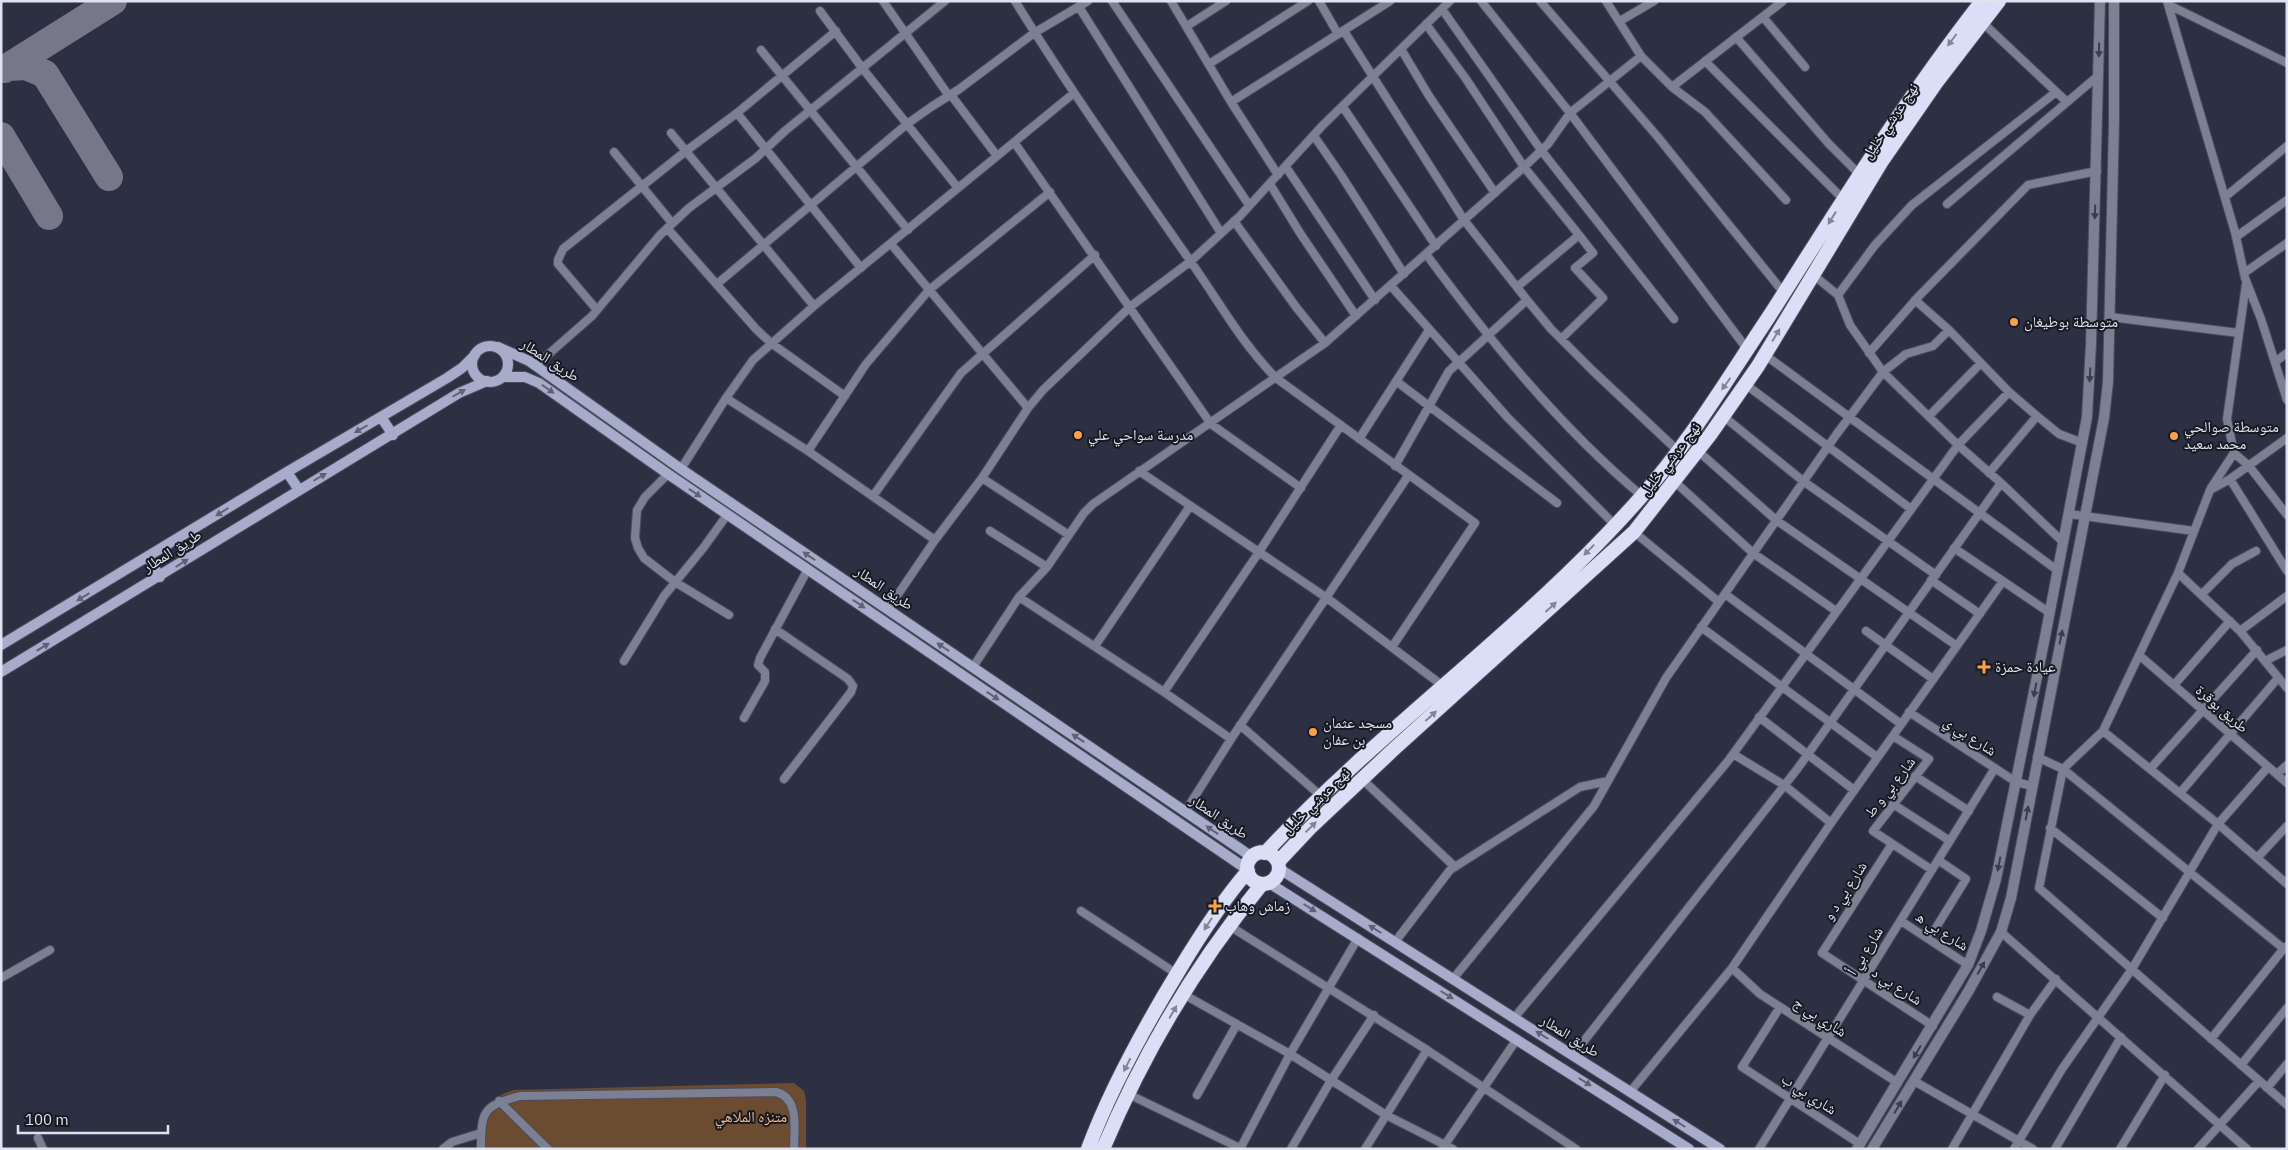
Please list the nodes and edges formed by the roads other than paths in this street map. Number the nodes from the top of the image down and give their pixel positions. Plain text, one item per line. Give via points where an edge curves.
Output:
1 (883, 1) edge
2 (945, 1) edge
3 (1014, 1) edge
4 (1088, 1) edge
5 (1112, 1) edge
6 (1171, 1) edge
7 (1226, 1) edge
8 (1308, 1) edge
9 (1319, 1) edge
10 (1390, 1) edge
11 (1450, 1) edge
12 (1481, 1) edge
13 (1540, 1) edge
14 (1606, 1) edge
15 (1654, 1) edge
16 (1783, 1) edge
17 (1982, 1) edge
18 (1999, 1) edge
19 (2100, 1) edge
20 (2114, 1) edge
21 (2168, 3) edge
22 (1079, 8) junction
23 (1442, 9) junction
24 (820, 11) dead end
25 (1763, 17) junction
26 (1620, 21) junction
27 (1982, 22) junction
28 (1426, 24) junction
29 (1187, 26) junction
30 (836, 31) junction
31 (1341, 32) junction
32 (1034, 33) junction
33 (906, 34) junction
34 (1736, 37) junction
35 (1400, 49) junction
36 (761, 50) dead end
37 (1641, 56) junction
38 (1705, 61) junction
39 (2287, 63) edge
40 (1209, 64) junction
41 (1805, 67) dead end
42 (863, 69) junction
43 (783, 76) junction
44 (2099, 76) junction
45 (1371, 77) junction
46 (1610, 81) junction
47 (1672, 88) junction
48 (2056, 92) junction
49 (1074, 93) junction
50 (950, 95) junction
51 (1231, 102) junction
52 (2067, 102) junction
53 (1343, 107) junction
54 (812, 110) junction
55 (737, 113) junction
56 (1570, 113) junction
57 (907, 124) junction
58 (670, 133) dead end
59 (1314, 136) junction
60 (1014, 142) junction
61 (2287, 146) edge
62 (765, 149) junction
63 (686, 150) junction
64 (1542, 150) junction
65 (614, 152) dead end
66 (997, 156) junction
67 (1286, 167) junction
68 (1524, 167) junction
69 (858, 168) junction
70 (2096, 171) junction
71 (1859, 174) junction
72 (1278, 175) junction
73 (1270, 184) junction
74 (642, 187) junction
75 (718, 188) junction
76 (958, 188) junction
77 (1050, 192) junction
78 (1495, 193) junction
79 (2225, 197) junction
80 (1843, 199) junction
81 (1786, 200) dead end
82 (2287, 200) edge
83 (1947, 204) dead end
84 (1250, 205) junction
85 (810, 206) junction
86 (1464, 220) junction
87 (1234, 221) junction
88 (669, 226) junction
89 (908, 230) junction
90 (1221, 233) junction
91 (1579, 235) junction
92 (2236, 237) junction
93 (891, 244) junction
94 (2287, 244) edge
95 (764, 246) junction
96 (1436, 246) junction
97 (1426, 254) junction
98 (1094, 255) junction
99 (1191, 261) junction
100 (860, 268) junction
101 (2244, 272) junction
102 (1404, 274) junction
103 (1812, 274) junction
104 (2247, 282) junction
105 (717, 284) junction
106 (1391, 286) junction
107 (1516, 287) junction
108 (929, 290) junction
109 (1784, 293) junction
110 (1838, 295) junction
111 (1374, 300) junction
112 (1527, 300) junction
113 (1915, 300) junction
114 (814, 306) junction
115 (1131, 306) junction
116 (598, 310) junction
117 (1356, 316) junction
118 (2110, 317) junction
119 (1674, 319) dead end
120 (1429, 330) junction
121 (1949, 330) junction
122 (2239, 333) junction
123 (1488, 337) junction
124 (1561, 339) junction
125 (771, 343) junction
126 (1325, 343) junction
127 (498, 348) junction
128 (1747, 350) junction
129 (982, 353) junction
130 (1869, 353) junction
131 (2287, 353) edge
132 (475, 355) junction
133 (1765, 355) junction
134 (2275, 362) junction
135 (1458, 363) junction
136 (1981, 363) junction
137 (535, 366) junction
138 (1883, 372) junction
139 (503, 377) junction
140 (1276, 378) junction
141 (1396, 381) junction
142 (487, 382) junction
143 (1745, 384) junction
144 (2284, 385) edge
145 (2009, 392) junction
146 (845, 396) junction
147 (726, 398) junction
148 (2287, 400) edge
149 (1429, 406) junction
150 (1028, 408) junction
151 (1723, 416) junction
152 (1929, 416) junction
153 (2037, 416) junction
154 (382, 417) junction
155 (1849, 417) junction
156 (1211, 424) junction
157 (1341, 425) junction
158 (393, 434) junction
159 (2287, 438) edge
160 (1359, 439) junction
161 (2083, 443) junction
162 (1958, 445) junction
163 (1827, 447) junction
164 (1677, 450) junction
165 (1698, 450) junction
166 (808, 451) junction
167 (2234, 453) junction
168 (1395, 466) junction
169 (2249, 466) junction
170 (681, 469) junction
171 (1139, 471) junction
172 (287, 472) junction
173 (1989, 473) junction
174 (668, 474) junction
175 (1408, 476) junction
176 (982, 478) junction
177 (1933, 479) junction
178 (2230, 480) junction
179 (1674, 481) junction
180 (1804, 481) junction
181 (2001, 483) junction
182 (1301, 488) junction
183 (299, 490) junction
184 (2210, 490) junction
185 (873, 496) junction
186 (1642, 496) junction
187 (1557, 504) dead end
188 (1190, 506) junction
189 (1911, 509) junction
190 (1980, 513) junction
191 (727, 514) junction
192 (2069, 514) junction
193 (2287, 515) edge
194 (2086, 518) junction
195 (1776, 520) junction
196 (1614, 524) junction
197 (990, 530) dead end
198 (2194, 531) junction
199 (1634, 532) junction
200 (1068, 535) junction
201 (934, 540) junction
202 (1889, 540) junction
203 (2063, 542) junction
204 (1954, 548) junction
205 (2256, 551) dead end
206 (1259, 552) junction
207 (1753, 554) junction
208 (148, 558) junction
209 (1047, 567) junction
210 (808, 568) junction
211 (2058, 570) junction
212 (2287, 571) edge
213 (2178, 573) junction
214 (160, 577) junction
215 (1934, 577) junction
216 (1860, 579) junction
217 (2002, 581) junction
218 (675, 582) junction
219 (1725, 594) junction
220 (2202, 594) junction
221 (2287, 596) edge
222 (1019, 597) junction
223 (1327, 598) junction
224 (1719, 602) junction
225 (888, 609) junction
226 (1836, 611) junction
227 (1909, 612) junction
228 (2050, 613) junction
229 (1980, 614) junction
230 (729, 615) dead end
231 (882, 619) junction
232 (2230, 621) junction
233 (1701, 627) junction
234 (776, 629) junction
235 (1866, 631) dead end
236 (2240, 631) junction
237 (1, 645) edge
238 (1095, 646) junction
239 (1885, 646) junction
240 (1956, 646) junction
241 (1392, 647) junction
242 (2256, 650) junction
243 (2287, 650) edge
244 (1806, 653) junction
245 (2139, 655) junction
246 (624, 661) dead end
247 (2265, 661) junction
248 (973, 667) junction
249 (1, 672) edge
250 (2278, 678) junction
251 (1933, 679) junction
252 (2174, 685) junction
253 (1442, 686) junction
254 (1783, 686) junction
255 (2287, 688) edge
256 (1854, 689) junction
257 (1164, 692) junction
258 (2202, 709) junction
259 (1910, 712) junction
260 (1760, 717) junction
261 (744, 718) dead end
262 (1831, 722) junction
263 (1901, 724) junction
264 (1240, 725) junction
265 (2103, 731) junction
266 (2230, 734) junction
267 (1893, 736) junction
268 (1231, 739) junction
269 (1808, 753) junction
270 (1733, 754) junction
271 (1877, 757) junction
272 (2038, 757) junction
273 (2287, 765) edge
274 (2268, 767) junction
275 (1995, 768) junction
276 (2063, 769) junction
277 (2150, 769) junction
278 (2277, 774) junction
279 (1915, 776) junction
280 (784, 779) dead end
281 (1362, 779) junction
282 (1608, 781) junction
283 (2016, 782) junction
284 (2287, 783) edge
285 (1784, 785) junction
286 (2032, 786) junction
287 (1854, 790) junction
288 (2180, 793) junction
289 (1321, 796) junction
290 (1894, 804) junction
291 (1969, 811) junction
292 (1185, 812) junction
293 (1178, 823) junction
294 (1831, 823) junction
295 (2218, 824) junction
296 (2287, 826) edge
297 (2050, 828) junction
298 (1950, 841) junction
299 (1892, 844) junction
300 (2257, 858) junction
301 (1938, 860) junction
302 (1253, 863) junction
303 (1278, 864) junction
304 (1455, 867) junction
305 (1932, 870) junction
306 (2190, 872) junction
307 (2286, 883) edge
308 (1265, 884) junction
309 (1081, 911) dead end
310 (2163, 918) junction
311 (1900, 921) junction
312 (1228, 925) junction
313 (2001, 932) junction
314 (1358, 938) junction
315 (1929, 939) junction
316 (1395, 942) junction
317 (2285, 947) edge
318 (50, 950) dead end
319 (1822, 954) joint
320 (1968, 965) junction
321 (1732, 968) junction
322 (2132, 969) junction
323 (1177, 974) junction
324 (1, 978) edge
325 (1453, 979) junction
326 (2056, 979) junction
327 (1863, 980) junction
328 (1329, 987) junction
329 (1183, 994) junction
330 (1997, 997) dead end
331 (1780, 1007) junction
332 (2287, 1008) edge
333 (1374, 1015) junction
334 (2030, 1015) junction
335 (2099, 1017) junction
336 (1514, 1018) junction
337 (1237, 1024) junction
338 (1933, 1026) junction
339 (2121, 1037) junction
340 (1828, 1038) junction
341 (1517, 1039) junction
342 (2210, 1039) junction
343 (1427, 1050) junction
344 (1290, 1054) junction
345 (1573, 1055) junction
346 (2287, 1064) edge
347 (2241, 1065) junction
348 (2165, 1075) junction
349 (1914, 1081) junction
350 (2259, 1081) junction
351 (1330, 1082) junction
352 (1898, 1084) junction
353 (1484, 1086) junction
354 (2267, 1088) junction
355 (1630, 1092) junction
356 (1126, 1093) junction
357 (1197, 1095) dead end
358 (1790, 1098) junction
359 (499, 1101) junction
360 (2287, 1106) edge
361 (1972, 1114) junction
362 (1386, 1115) junction
363 (2219, 1124) junction
364 (481, 1133) junction
365 (38, 1138) dead end
366 (2018, 1141) junction
367 (1444, 1146) edge
368 (1859, 1146) edge
369 (1240, 1148) edge
370 (43, 1149) edge
371 (443, 1149) edge
372 (481, 1149) edge
373 (548, 1149) edge
374 (794, 1149) edge
375 (1088, 1149) edge
376 (1103, 1149) edge
377 (1291, 1149) edge
378 (1365, 1149) edge
379 (1453, 1149) edge
380 (1576, 1149) edge
381 (1689, 1149) edge
382 (1720, 1149) edge
383 (1759, 1149) edge
384 (1872, 1149) edge
385 (1952, 1149) edge
386 (2014, 1149) edge
387 (2033, 1149) edge
388 (2056, 1149) edge
389 (2120, 1149) edge
390 (2198, 1149) edge
391 (2247, 1149) edge

1 - 33 street
2 - 33 street
3 - 32 street
4 - 22 street
5 - 84 street
6 - 29 street
7 - 29 street
8 - 40 street
9 - 31 street
10 - 31 street
11 - 23 street
12 - 56 street
13 - 46 street
14 - 26 street
15 - 26 street
16 - 25 street
17 -> 71 highway, نهج عرشي خليل via 1922,79
18 - 27 highway, نهج عرشي خليل
19 -> 44 street
20 - 118 street
21 - 39 street
21 - 79 street
22 - 32 street
22 - 90 street
23 - 28 street
23 - 64 street
24 - 30 street
25 - 34 street
25 - 41 street
26 - 37 street
27 - 48 street
27 - 103 highway, نهج عرشي خليل via 1882,161
28 - 35 street
28 - 68 street
29 - 40 street
30 - 42 street
30 - 43 street
31 - 45 street
31 - 51 street
32 - 49 street
32 - 50 street
33 - 42 street
33 - 50 street
34 - 38 street
34 - 71 street
35 - 45 street
35 - 78 street
36 - 43 street
37 - 46 street
37 - 47 street
38 - 47 street
38 - 80 street
40 - 51 street
42 - 54 street
42 - 57 street
43 - 54 street
43 - 55 street
44 - 52 street
44 - 70 street
45 - 53 street
45 - 86 street
46 - 56 street
46 - 109 street
47 - 81 street via 1705,112
48 - 52 street
48 - 110 street via 1912,205 1875,245
49 - 60 street
49 - 99 street
50 - 57 street
50 - 66 street
51 - 72 street
52 - 83 street
53 - 59 street
53 - 96 street
54 - 62 street
54 - 69 street
55 - 62 street
55 - 63 street
56 - 64 street
56 - 128 street
57 - 69 street
57 - 76 street
58 - 63 street
59 - 67 street
59 - 102 street
60 - 66 street
60 - 77 street
61 - 79 street
62 - 75 street
62 - 85 street
63 - 74 street
63 - 75 street
64 - 68 street
64 - 119 street
65 - 74 street
66 - 76 street
67 - 72 street
67 - 111 street
68 - 78 street
68 - 91 street
69 - 85 street
69 - 89 street
70 - 113 street via 2028,185
70 -> 161 street via 2090,371
71 - 80 highway, نهج عرشي خليل
72 - 73 street
73 - 84 street
73 - 117 street
74 - 88 street
74 - 116 street via 559,255 558,264
75 - 88 street via 688,208
75 - 95 street
76 - 89 street
77 - 98 street
77 - 108 street
78 - 86 street
79 - 92 street
80 -> 109 highway, نهج عرشي خليل
82 - 92 street
84 - 87 street
85 - 95 street
85 - 100 street
86 - 96 street
86 - 107 street
87 - 90 street
87 - 126 street
88 - 105 street
88 - 116 street
89 - 93 street
90 - 99 street
91 - 107 street
91 - 124 street via 1593,253 1575,268 1603,298
92 - 101 street
93 - 100 street
93 - 108 street
94 - 101 street
95 - 105 street
95 - 114 street
96 - 97 street
97 - 102 street
97 - 123 street
98 - 115 street
98 - 129 street
99 - 115 street
99 - 140 street via 1245,344
100 - 114 street
101 - 104 street
102 - 106 street
103 - 110 street
133 -> 103 highway, نهج عرشي خليل
104 - 122 street
104 - 134 street
105 - 125 street
106 - 111 street
106 - 120 street
107 - 112 street
108 - 129 street
108 - 146 street via 895,328
109 - 128 highway, نهج عرشي خليل
110 - 130 street via 1850,325
111 - 117 street
112 - 123 street
112 - 124 street
113 - 121 street
113 - 130 street
114 - 125 street
115 - 150 street via 1069,363
115 - 156 street
116 - 137 street
117 - 126 street
118 - 122 street
118 - 194 street via 2104,418
120 - 135 street
120 - 141 street
121 - 136 street
121 - 138 street via 1933,346 1906,354
122 - 167 street via 2227,419
123 - 135 street
123 - 186 street via 1602,463
124 - 164 street
125 - 146 street
125 - 147 street via 753,360
126 - 140 street
127 - 132 main road via 483,347
127 - 137 main road, طريق المطار
127 - 139 main road via 508,361
128 -> 164 highway, نهج عرشي خليل
129 - 150 street
129 - 185 street via 945,393
130 - 138 street
131 - 134 street
132 - 142 main road via 472,363 474,372
132 - 154 main road, طريق المطار via 455,373
133 - 143 highway, نهج عرشي خليل
133 - 155 street
134 - 144 street
135 - 149 street via 1449,371
135 - 196 street
136 - 145 street
136 - 152 street
137 - 170 main road, طريق المطار
138 - 152 street
138 - 155 street
139 - 142 main road
139 -> 174 main road, طريق المطار via 525,377 539,383
140 - 156 street
140 - 157 street
141 - 149 street
141 - 160 street
158 -> 142 main road, طريق المطار via 459,393
143 - 151 highway, نهج عرشي خليل
143 - 163 street
144 - 148 street
145 - 153 street
145 - 162 street
146 - 166 street
147 - 166 street
147 - 170 street
149 - 168 street
149 - 187 street
150 - 176 street
151 - 165 highway, نهج عرشي خليل
151 - 180 street
152 - 162 street
153 - 161 street via 2059,434
153 - 173 street
154 - 158 main road
154 -> 172 main road, طريق المطار
155 - 163 street
155 - 177 street
156 - 171 street
156 - 182 street
157 - 160 street
157 - 182 street
183 -> 158 main road, طريق المطار
159 - 169 street
160 - 168 street
161 - 192 street
162 - 173 street
162 - 177 street
163 - 180 street
163 - 189 street
164 - 186 highway, نهج عرشي خليل
165 - 179 highway, نهج عرشي خليل
165 - 195 street
166 - 185 street
167 - 169 street
167 - 184 street
168 - 175 street
169 - 178 street
169 - 193 street
225 -> 170 main road, طريق المطار
171 - 188 street
171 - 200 street via 1093,504
172 - 183 main road
172 -> 208 main road, طريق المطار
173 - 181 street
174 -> 191 main road, طريق المطار
174 - 218 street via 640,504 635,538 644,558
175 - 223 street
175 - 241 street via 1475,523
176 - 200 street
176 - 201 street
177 - 189 street
177 - 190 street
178 - 184 street
178 - 212 street
179 - 199 highway, نهج عرشي خليل
179 - 207 street
180 - 195 street
180 - 202 street
181 - 190 street
181 - 203 street
182 - 206 street
214 -> 183 main road, طريق المطار
184 - 198 street
185 - 201 street
186 - 196 highway, نهج عرشي خليل
188 - 206 street
188 - 238 street
189 - 202 street
190 - 204 street
190 - 211 street
191 - 210 main road, طريق المطار
191 - 218 street
192 - 194 street
192 - 203 street
194 - 198 street
272 -> 194 street
195 - 207 street
195 - 216 street
196 -> 253 highway, نهج عرشي خليل via 1559,581
197 - 209 street
198 - 213 street
199 - 224 street
281 -> 199 highway, نهج عرشي خليل
200 - 209 street
201 - 225 street
202 - 215 street
202 - 216 street
203 - 211 street
204 - 215 street
204 - 217 street
205 - 220 street via 2232,564
206 - 223 street
206 - 257 street
207 - 219 street
207 - 226 street
208 - 214 main road
208 -> 237 main road, طريق المطار
209 - 222 street
210 -> 231 main road, طريق المطار
210 - 234 street
211 - 228 street
213 - 220 street
213 - 245 street
249 -> 214 main road, طريق المطار
215 - 227 street
215 - 229 street
216 - 226 street
216 - 227 street
217 - 228 street
217 - 229 street
218 - 230 street
218 - 246 street
219 - 224 street
219 - 244 street
220 - 232 street
221 - 236 street
222 - 238 street
222 - 248 street
223 - 241 street
223 - 264 street
224 - 233 street
225 - 231 main road
248 -> 225 main road, طريق المطار
226 - 244 street
227 - 239 street
227 - 240 street
228 -> 283 street
229 - 240 street
231 -> 293 main road, طريق المطار
232 - 236 street
232 - 252 street
233 - 254 street
233 - 282 street via 1666,678
234 - 261 street via 758,662 766,676 765,682
234 - 280 street via 848,678 853,686 852,692
235 - 239 street
236 - 242 street
238 - 257 street
239 - 251 street
239 - 256 street
240 - 251 street
241 - 253 street
242 - 247 street
242 - 258 street
243 - 247 street
244 - 254 street
244 - 256 street
245 - 252 street, طريق بوقرة
245 - 265 street
247 - 250 street
292 -> 248 main road, طريق المطار
250 - 255 street
250 - 266 street
251 - 259 street
252 - 258 street, طريق بوقرة
253 - 289 highway, نهج عرشي خليل
254 - 260 street
254 - 262 street
256 - 262 street
256 - 263 street
257 - 268 street
258 - 266 street, طريق بوقرة
258 - 277 street
259 - 263 street
259 - 275 street, شارع بي ي
260 - 269 street
260 - 270 street
262 - 269 street
262 - 271 street
263 - 267 street
264 - 268 street
264 - 289 street
265 - 276 street
265 - 277 street
266 - 274 street, طريق بوقرة
266 - 288 street
267 - 271 street
267 - 279 street, شارع بي و ط via 1929,759
268 - 292 street
269 - 285 street
269 - 287 street
270 - 285 street
270 - 336 street
271 - 287 street
272 - 276 street
272 - 286 street
273 - 278 street
274 - 278 street, طريق بوقرة
274 - 295 street
275 - 283 street, شارع بي ي
275 - 291 street, شارع بي أ
276 - 297 street
276 - 306 street
277 - 288 street
278 - 284 street, طريق بوقرة
279 - 290 street, شارع بي و ط
279 - 291 street
303 -> 281 highway, نهج عرشي خليل via 1310,828
281 - 304 street
282 - 304 street via 1580,787
282 - 325 street via 1594,806
283 - 286 street, شارع بي ي
283 -> 320 street via 1992,898
285 - 294 street
285 - 345 street
313 -> 286 street via 2011,898
287 - 294 street
288 - 295 street
289 - 302 highway, نهج عرشي خليل
290 - 298 street
290 - 299 street, شارع بي و ط via 1873,831
291 - 298 street, شارع بي أ
292 - 293 main road
302 -> 292 main road, طريق المطار
293 - 302 main road, طريق المطار
294 - 321 street
295 - 300 street
295 - 306 street
296 - 300 street
297 - 310 street
297 - 322 street via 2039,888
298 - 301 street, شارع بي أ
299 - 305 street
299 - 319 street, شارع بي د و
300 - 307 street
301 - 305 street, شارع بي أ
301 - 315 street via 1966,879
302 - 303 highway via 1273,856
302 - 308 highway via 1253,880
302 -> 323 highway, نهج عرشي خليل via 1231,890
303 - 308 highway via 1276,878
316 -> 303 main road, طريق المطار via 1283,871
304 - 316 street
305 - 311 street, شارع بي أ
306 - 310 street
306 - 317 street
308 - 312 highway
308 -> 314 main road, طريق المطار
309 - 323 street
310 - 322 street
311 - 315 street, شارع بي ه
311 - 327 street, شارع بي أ
312 - 328 street
312 - 329 highway
313 - 326 street
349 -> 313 street
314 - 328 street
314 -> 341 main road, طريق المطار
315 - 320 street, شارع بي ه
316 - 325 main road, طريق المطار
317 - 342 street
318 - 324 street
319 - 327 street, شارع بي د
320 - 338 street
321 - 331 street, شاري بي ج via 1760,994
321 - 355 street
322 - 335 street
322 - 342 street
323 -> 375 highway, نهج عرشي خليل via 1116,1084
325 - 336 main road, طريق المطار
326 - 334 street
326 - 335 street
327 - 338 street, شارع بي د
327 - 340 street, شارع بي أ
328 - 333 street
328 - 344 street
329 - 337 street
356 -> 329 highway
330 - 334 street
331 - 340 street, شاري بي ج
331 - 358 street, شاري بي ب via 1742,1067
332 - 347 street
333 - 343 street
333 - 351 street
334 - 361 street
335 - 339 street
335 - 366 street via 2062,1069
345 -> 336 main road, طريق المطار
337 - 344 street
337 - 357 street
338 -> 352 street
339 - 348 street
339 - 388 street
340 - 352 street, شاري بي ج
340 - 358 street, شارع بي أ
341 - 353 street
341 -> 381 main road, طريق المطار
342 - 347 street
343 - 353 street
343 - 362 street
344 - 351 street
344 - 369 street
345 - 355 main road, طريق المطار
346 - 354 street
347 - 350 street
348 - 363 street
348 - 389 street
349 - 361 street
384 -> 349 street
350 - 354 street
350 - 363 street
351 - 362 street
351 - 377 street
352 - 368 street
353 - 367 street
353 - 380 street
354 - 360 street
382 -> 355 main road, طريق المطار
356 - 369 street
356 - 376 highway
358 - 368 street, شاري بي ب
358 - 383 street, شارع بي أ
359 - 364 street via 486,1112
359 - 373 street
359 - 374 street via 520,1096 776,1092 788,1098 792,1105
361 - 366 street
361 - 385 street
362 - 367 street
362 - 378 street
363 - 390 street
363 - 391 street
364 - 371 street via 452,1142
364 - 372 street
365 - 370 street
366 - 386 street
366 - 387 street
367 - 379 street

